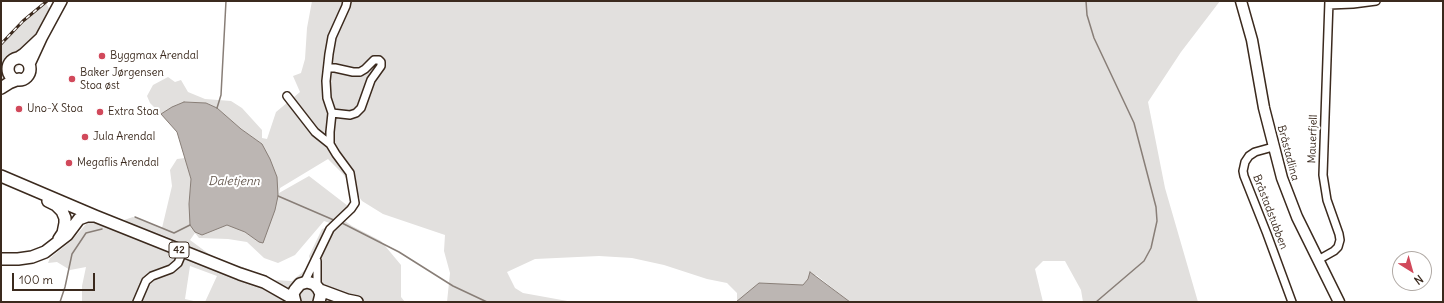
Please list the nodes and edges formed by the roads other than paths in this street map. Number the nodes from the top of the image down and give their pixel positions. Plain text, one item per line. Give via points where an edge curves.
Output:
1 (62, 1) edge
2 (346, 1) edge
3 (1241, 1) edge
4 (1376, 1) edge
5 (1329, 3) edge
6 (41, 38) junction
7 (18, 58) junction
8 (29, 64) junction
9 (328, 68) junction
10 (8, 69) junction
11 (19, 79) junction
12 (1, 82) edge
13 (1, 88) edge
14 (287, 96) dead end
15 (332, 113) junction
16 (330, 144) junction
17 (1273, 147) junction
18 (1, 176) edge
19 (26, 187) junction
20 (95, 216) junction
21 (55, 246) junction
22 (182, 251) junction
23 (317, 257) junction
24 (2, 259) edge
25 (1318, 260) junction
26 (264, 282) junction
27 (301, 284) junction
28 (318, 288) junction
29 (294, 300) edge
30 (352, 301) edge
31 (137, 302) edge
32 (320, 302) edge
33 (332, 302) edge
34 (1292, 302) edge
35 (1339, 302) edge

1 - 6 main road
2 - 9 street via 332,37
3 - 17 main road, Bråstadlina via 1255,52 1261,95
4 - 5 street, Mauerfjell
5 - 25 street, Mauerfjell via 1323,175 1327,200 1340,240 1334,251
6 - 7 main road
6 - 8 main road
7 - 8 main road
7 - 10 main road via 12,60
8 - 11 main road via 28,74
9 - 15 street via 327,98
9 - 15 street via 360,72 374,60 381,62 361,108 350,115
10 - 11 main road via 13,78
10 - 12 main road
11 - 13 main road
14 - 16 street via 315,132
15 - 16 street
16 - 23 street via 350,173 355,203 330,229
17 - 25 main road, Bråstadlina via 1291,204
17 - 34 street, Bråstadstubben via 1249,156 1244,162 1243,171
18 - 19 main road, 42
19 - 20 main road, 42
19 - 21 main road, 42 via 31,193 56,205 62,211 65,223 63,233
20 - 21 main road via 79,219
20 - 22 main road, 42
21 - 24 main road via 36,256
22 - 26 main road, 42
22 - 31 street via 178,263 171,269 146,281
23 - 27 street
23 - 28 street
25 - 35 main road, Bråstadlina
26 - 27 main road, 42
26 - 29 main road, 42
27 - 28 main road, 42 via 311,283
27 - 29 main road, 42 via 293,294
28 - 30 main road, 42
28 - 32 main road
30 - 33 main road, 42

